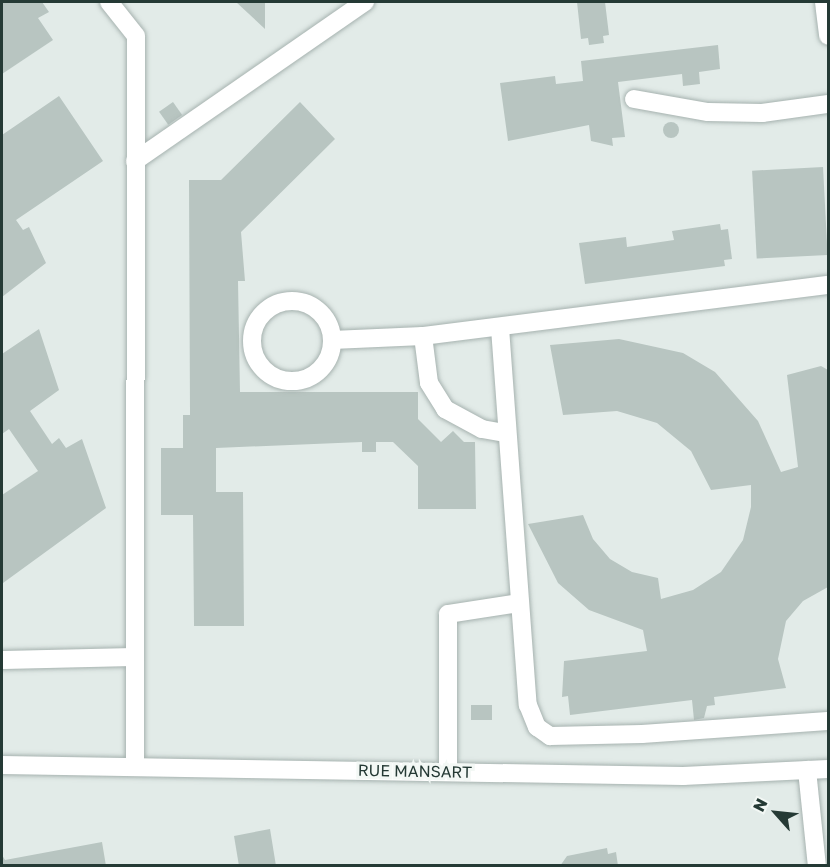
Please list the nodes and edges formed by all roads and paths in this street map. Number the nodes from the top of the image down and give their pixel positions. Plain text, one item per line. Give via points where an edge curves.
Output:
1 (109, 2) edge
2 (364, 2) edge
3 (824, 2) edge
4 (828, 36) edge
5 (634, 99) dead end
6 (828, 104) edge
7 (135, 161) junction
8 (828, 285) edge
9 (500, 328) junction
10 (423, 336) junction
11 (332, 340) junction
12 (506, 433) junction
13 (519, 603) junction
14 (135, 657) junction
15 (2, 660) edge
16 (828, 721) edge
17 (2, 765) edge
18 (135, 765) junction
19 (828, 769) edge
20 (807, 770) junction
21 (448, 772) junction
22 (817, 866) edge

1 - 7 street via 136,36
2 - 7 street
3 - 4 street
5 - 6 street via 708,112 762,113
7 - 14 street
8 - 9 street
9 - 10 street
9 - 12 street
10 - 11 street
10 - 12 street via 429,383 445,409 482,429
11 - 11 street via 319,312 290,301 267,310 252,344 263,369 294,380 324,365
12 - 13 street
13 - 16 street via 528,705 537,727 550,736
13 - 21 street via 448,614
14 - 15 street
14 - 18 street
17 - 18 street, RUE MANSART
18 - 21 street, RUE MANSART
19 - 20 street, RUE MANSART
20 - 21 street, RUE MANSART via 683,776
20 - 22 street

